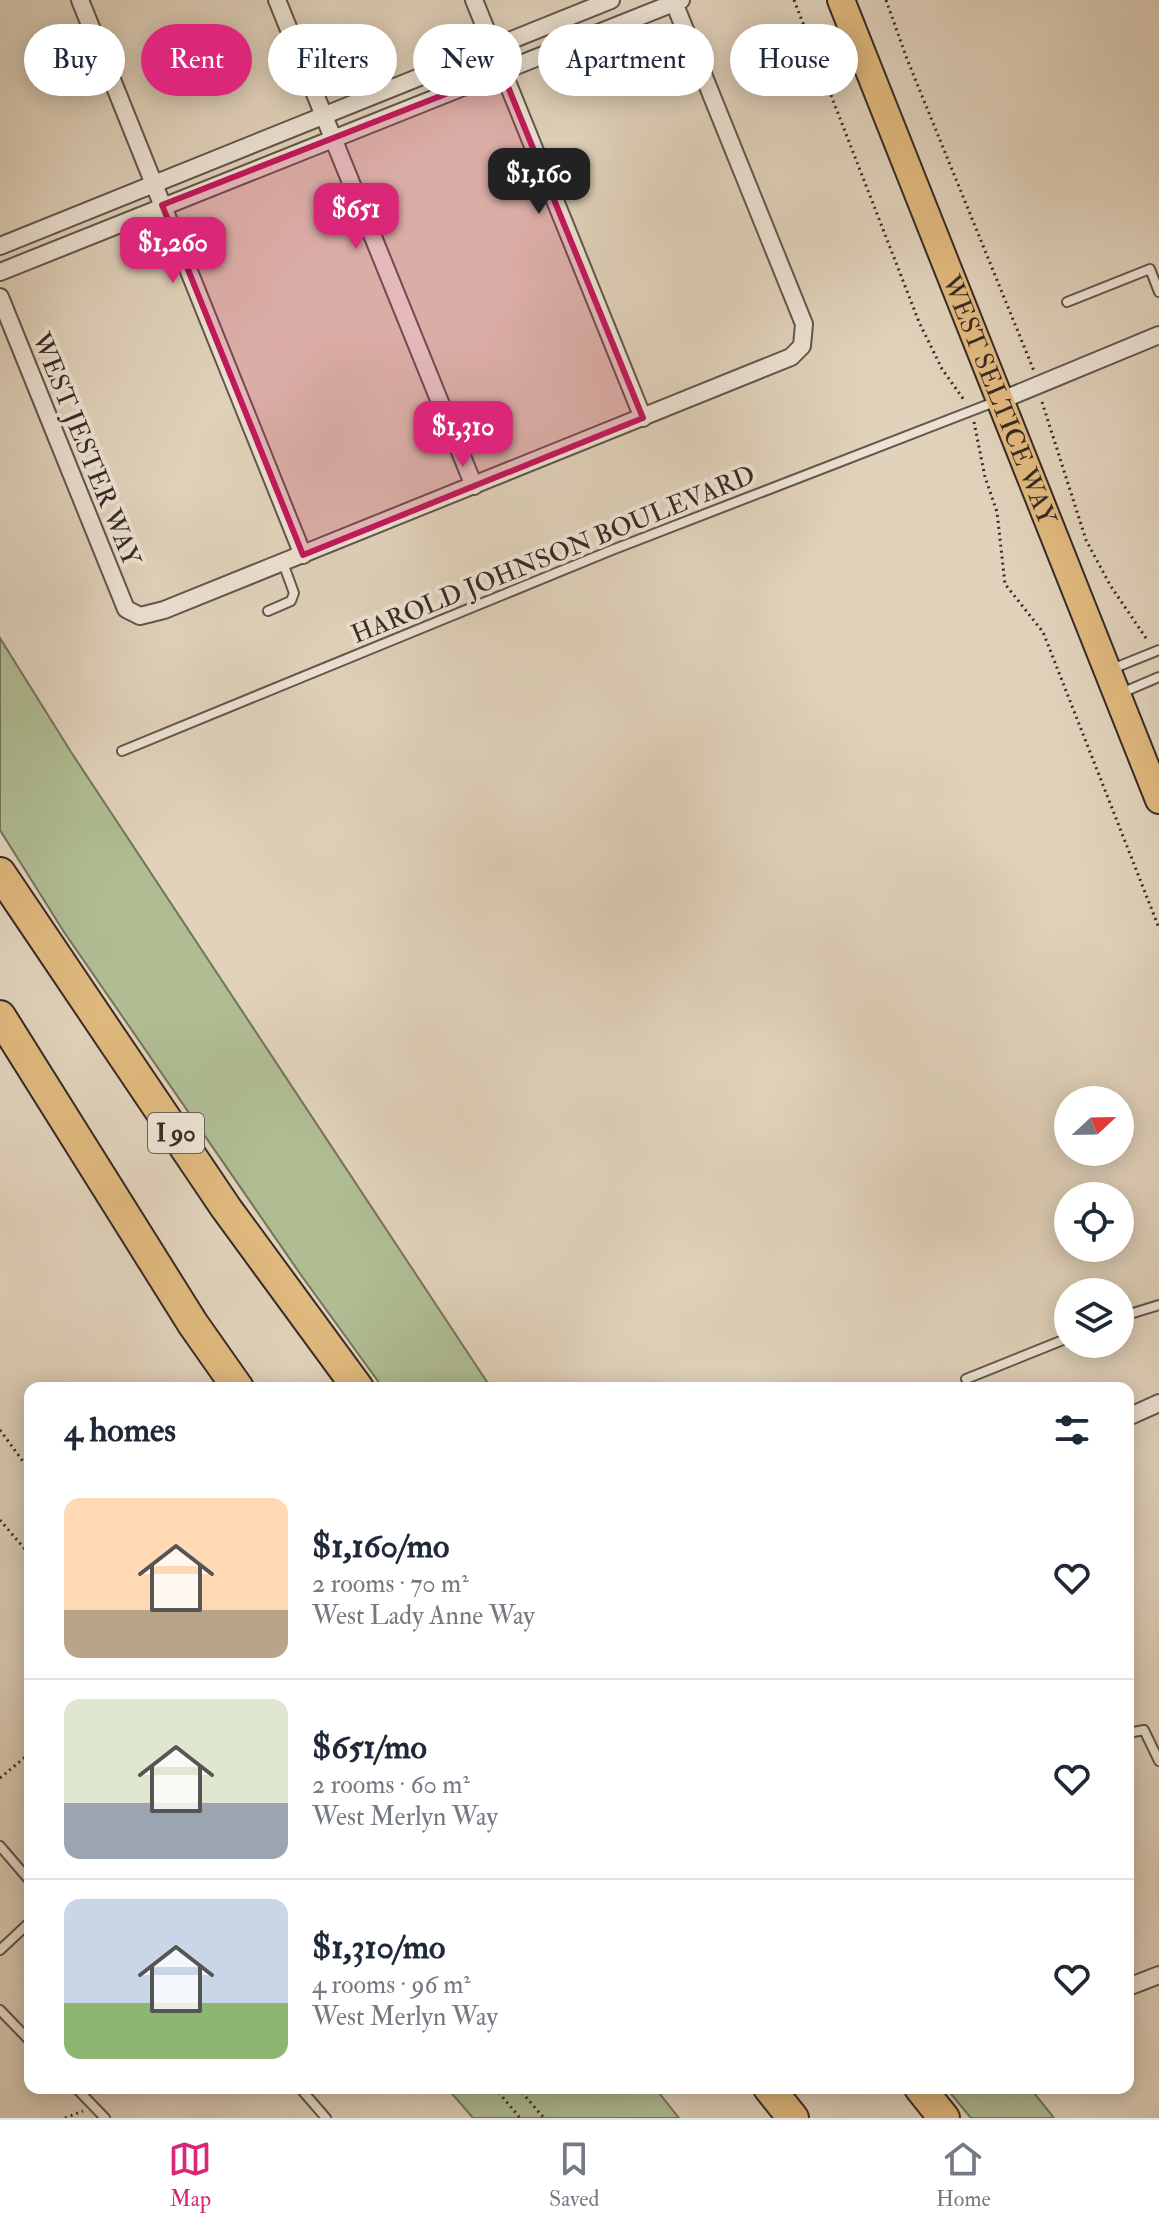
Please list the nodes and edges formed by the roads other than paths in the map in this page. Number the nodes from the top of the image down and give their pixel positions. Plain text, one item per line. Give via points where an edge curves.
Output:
1 (80, 0) edge
2 (277, 0) edge
3 (474, 0) edge
4 (611, 0) edge
5 (841, 0) edge
6 (676, 1) edge
7 (484, 24) edge
8 (522, 36) edge
9 (522, 64) edge
10 (413, 80) edge
11 (440, 96) edge
12 (512, 96) edge
13 (322, 116) junction
14 (332, 138) junction
15 (153, 184) junction
16 (162, 205) junction
17 (0, 246) edge
18 (0, 272) edge
19 (1159, 292) edge
20 (0, 297) edge
21 (1067, 302) dead end
22 (1159, 335) edge
23 (1002, 400) junction
24 (643, 418) junction
25 (474, 486) junction
26 (303, 555) junction
27 (283, 563) junction
28 (268, 611) dead end
29 (1159, 650) edge
30 (1159, 677) edge
31 (1112, 683) junction
32 (122, 751) dead end
33 (1159, 800) edge
34 (0, 873) edge
35 (0, 1016) edge
36 (1159, 1305) edge
37 (1134, 1313) edge
38 (1054, 1344) edge
39 (966, 1379) dead end
40 (234, 1382) edge
41 (354, 1382) edge
42 (1159, 1403) edge
43 (1134, 1414) edge
44 (1134, 1732) edge
45 (1159, 1761) edge
46 (0, 1846) edge
47 (24, 1874) edge
48 (24, 1928) edge
49 (0, 1950) edge
50 (1159, 1975) edge
51 (1134, 1985) edge
52 (0, 2010) edge
53 (24, 2035) edge
54 (82, 2094) edge
55 (305, 2094) edge
56 (774, 2094) edge
57 (925, 2094) edge
58 (105, 2118) edge
59 (326, 2118) edge
60 (793, 2118) edge
61 (944, 2118) edge

1 - 15 street
2 - 13 street
3 - 7 street
4 - 8 street
5 - 23 main road, WEST SELTICE WAY
6 - 9 street
6 - 24 street via 804,324 802,346 791,357
10 - 13 street
11 - 14 street
12 - 24 street
13 - 14 street
13 - 15 street
14 - 16 street
14 - 25 street
15 - 16 street
15 - 17 street
16 - 18 street
16 - 26 street
19 - 21 lane via 1150,269
20 - 27 street, WEST JESTER WAY via 126,609 134,614 164,610
22 - 23 street
23 - 31 main road, WEST SELTICE WAY
23 - 32 lane, HAROLD JOHNSON BOULEVARD via 968,409
24 - 25 street
25 - 26 street
26 - 27 street
27 - 28 lane via 294,593 291,601
29 - 31 lane
30 - 31 lane
31 - 33 main road, WEST SELTICE WAY
34 - 41 highway, I 90 via 226,1208
35 - 40 highway
36 - 37 lane
38 - 39 lane
42 - 43 street
44 - 45 lane via 1144,1730
46 - 47 lane
48 - 49 lane
50 - 51 street
52 - 53 lane
54 - 58 lane
55 - 59 lane
56 - 60 highway
57 - 61 highway

